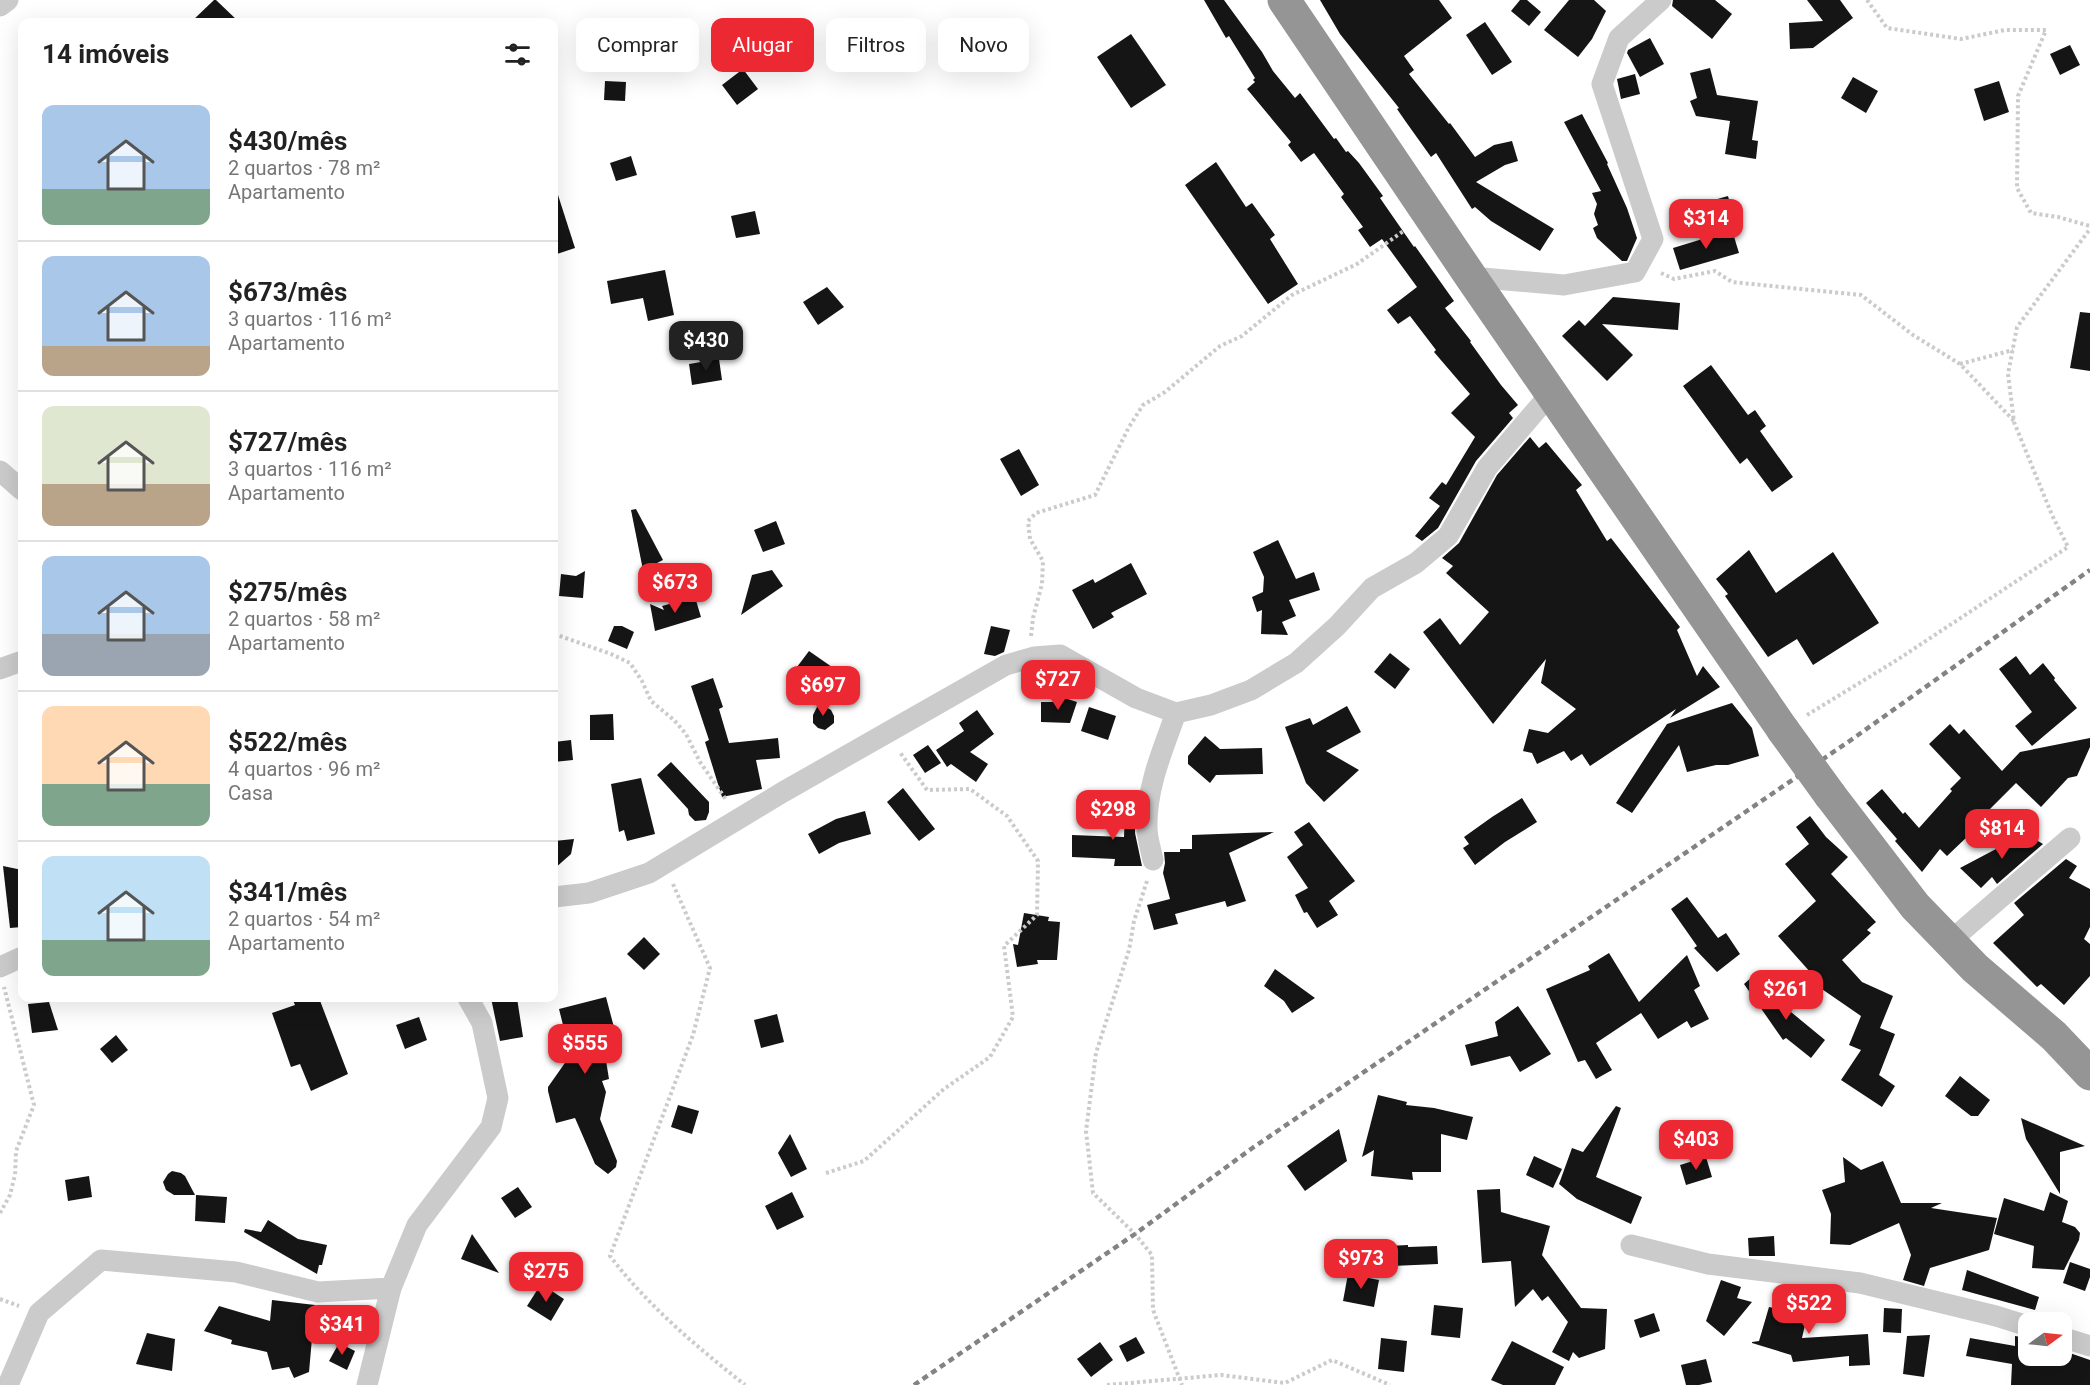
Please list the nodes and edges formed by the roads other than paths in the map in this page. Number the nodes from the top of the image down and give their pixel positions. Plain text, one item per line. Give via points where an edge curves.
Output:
1 (8, 0) edge
2 (1284, 0) edge
3 (1661, 0) edge
4 (0, 6) edge
5 (1471, 277) junction
6 (1551, 393) junction
7 (0, 471) edge
8 (18, 487) edge
9 (18, 662) edge
10 (0, 669) edge
11 (1176, 713) junction
12 (2070, 838) dead end
13 (1153, 860) road end
14 (558, 897) edge
15 (1949, 942) junction
16 (18, 960) edge
17 (1, 975) edge
18 (470, 1002) edge
19 (2054, 1036) junction
20 (2090, 1055) edge
21 (2090, 1060) edge
22 (2090, 1074) edge
23 (1631, 1245) dead end
24 (391, 1288) junction
25 (2018, 1323) edge
26 (2072, 1340) edge
27 (2090, 1346) edge
28 (8, 1385) edge
29 (367, 1385) edge

1 - 4 street
2 - 5 highway
3 - 5 street via 1619,38 1602,84 1653,239 1635,272 1564,285
5 - 6 highway
6 - 11 street via 1487,468 1448,536 1416,563 1372,588 1296,663 1251,690
6 - 15 highway, bridge via 1830,795 1915,906
7 - 8 street
9 - 10 street
11 - 13 street via 1150,796 1147,828
11 - 14 street via 1136,698 1060,655 1006,665 650,873 589,893
12 - 15 street
15 - 19 highway
16 - 17 street
18 - 24 street via 482,1023 498,1098 491,1127 417,1225
19 - 20 highway
19 - 21 highway
19 - 22 highway
23 - 25 street via 1708,1264 1860,1283
24 - 28 street via 318,1292 236,1272 101,1260 39,1313
24 - 29 street
26 - 27 street

